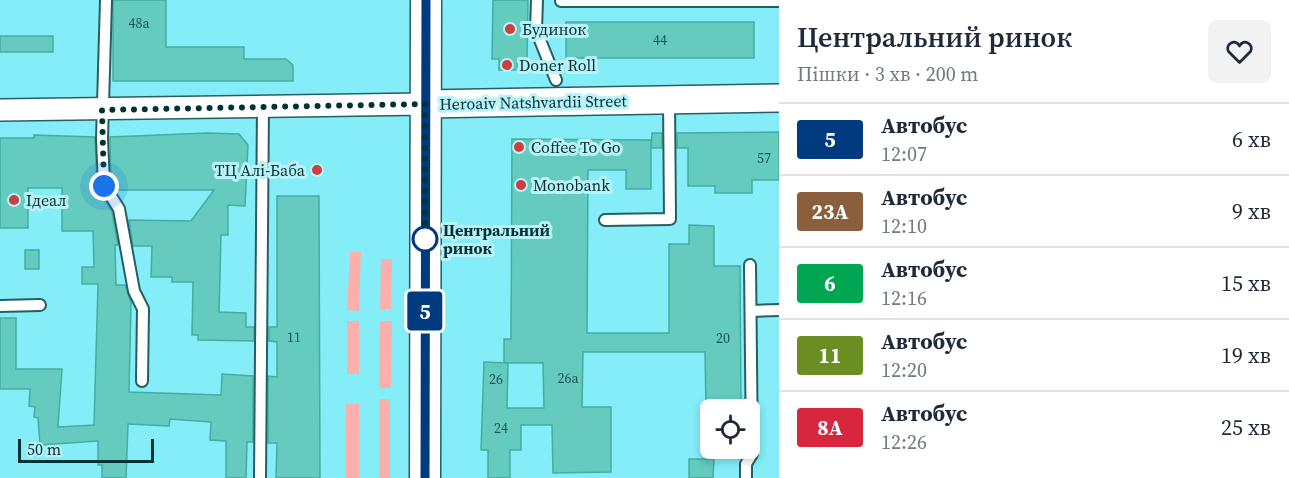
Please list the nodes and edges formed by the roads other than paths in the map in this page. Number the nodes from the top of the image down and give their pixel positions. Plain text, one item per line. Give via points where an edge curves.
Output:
1 (106, 0) edge
2 (426, 0) edge
3 (537, 0) edge
4 (643, 0) edge
5 (561, 1) edge
6 (779, 1) edge
7 (556, 80) dead end
8 (779, 98) edge
9 (669, 99) junction
10 (425, 104) junction
11 (263, 106) junction
12 (0, 110) edge
13 (102, 110) junction
14 (605, 220) dead end
15 (750, 265) dead end
16 (40, 305) dead end
17 (0, 306) edge
18 (779, 310) edge
19 (751, 311) junction
20 (142, 381) dead end
21 (260, 478) edge
22 (425, 478) edge
23 (746, 478) edge

1 - 13 lane
2 - 10 main road
3 - 7 lane via 536,30
4 - 5 lane
4 - 6 lane
8 - 9 street, Heroaiv Natshvardii Street
9 - 10 street, Heroaiv Natshvardii Street
9 - 14 lane via 670,219
10 - 11 street, Heroaiv Natshvardii Street
10 - 22 main road
11 - 13 street, Heroaiv Natshvardii Street
11 - 21 lane
12 - 13 street, Heroaiv Natshvardii Street
13 - 20 lane via 104,186 119,209 134,291 143,309
15 - 19 lane
16 - 17 lane
18 - 19 lane
19 - 23 lane via 752,454 746,464

